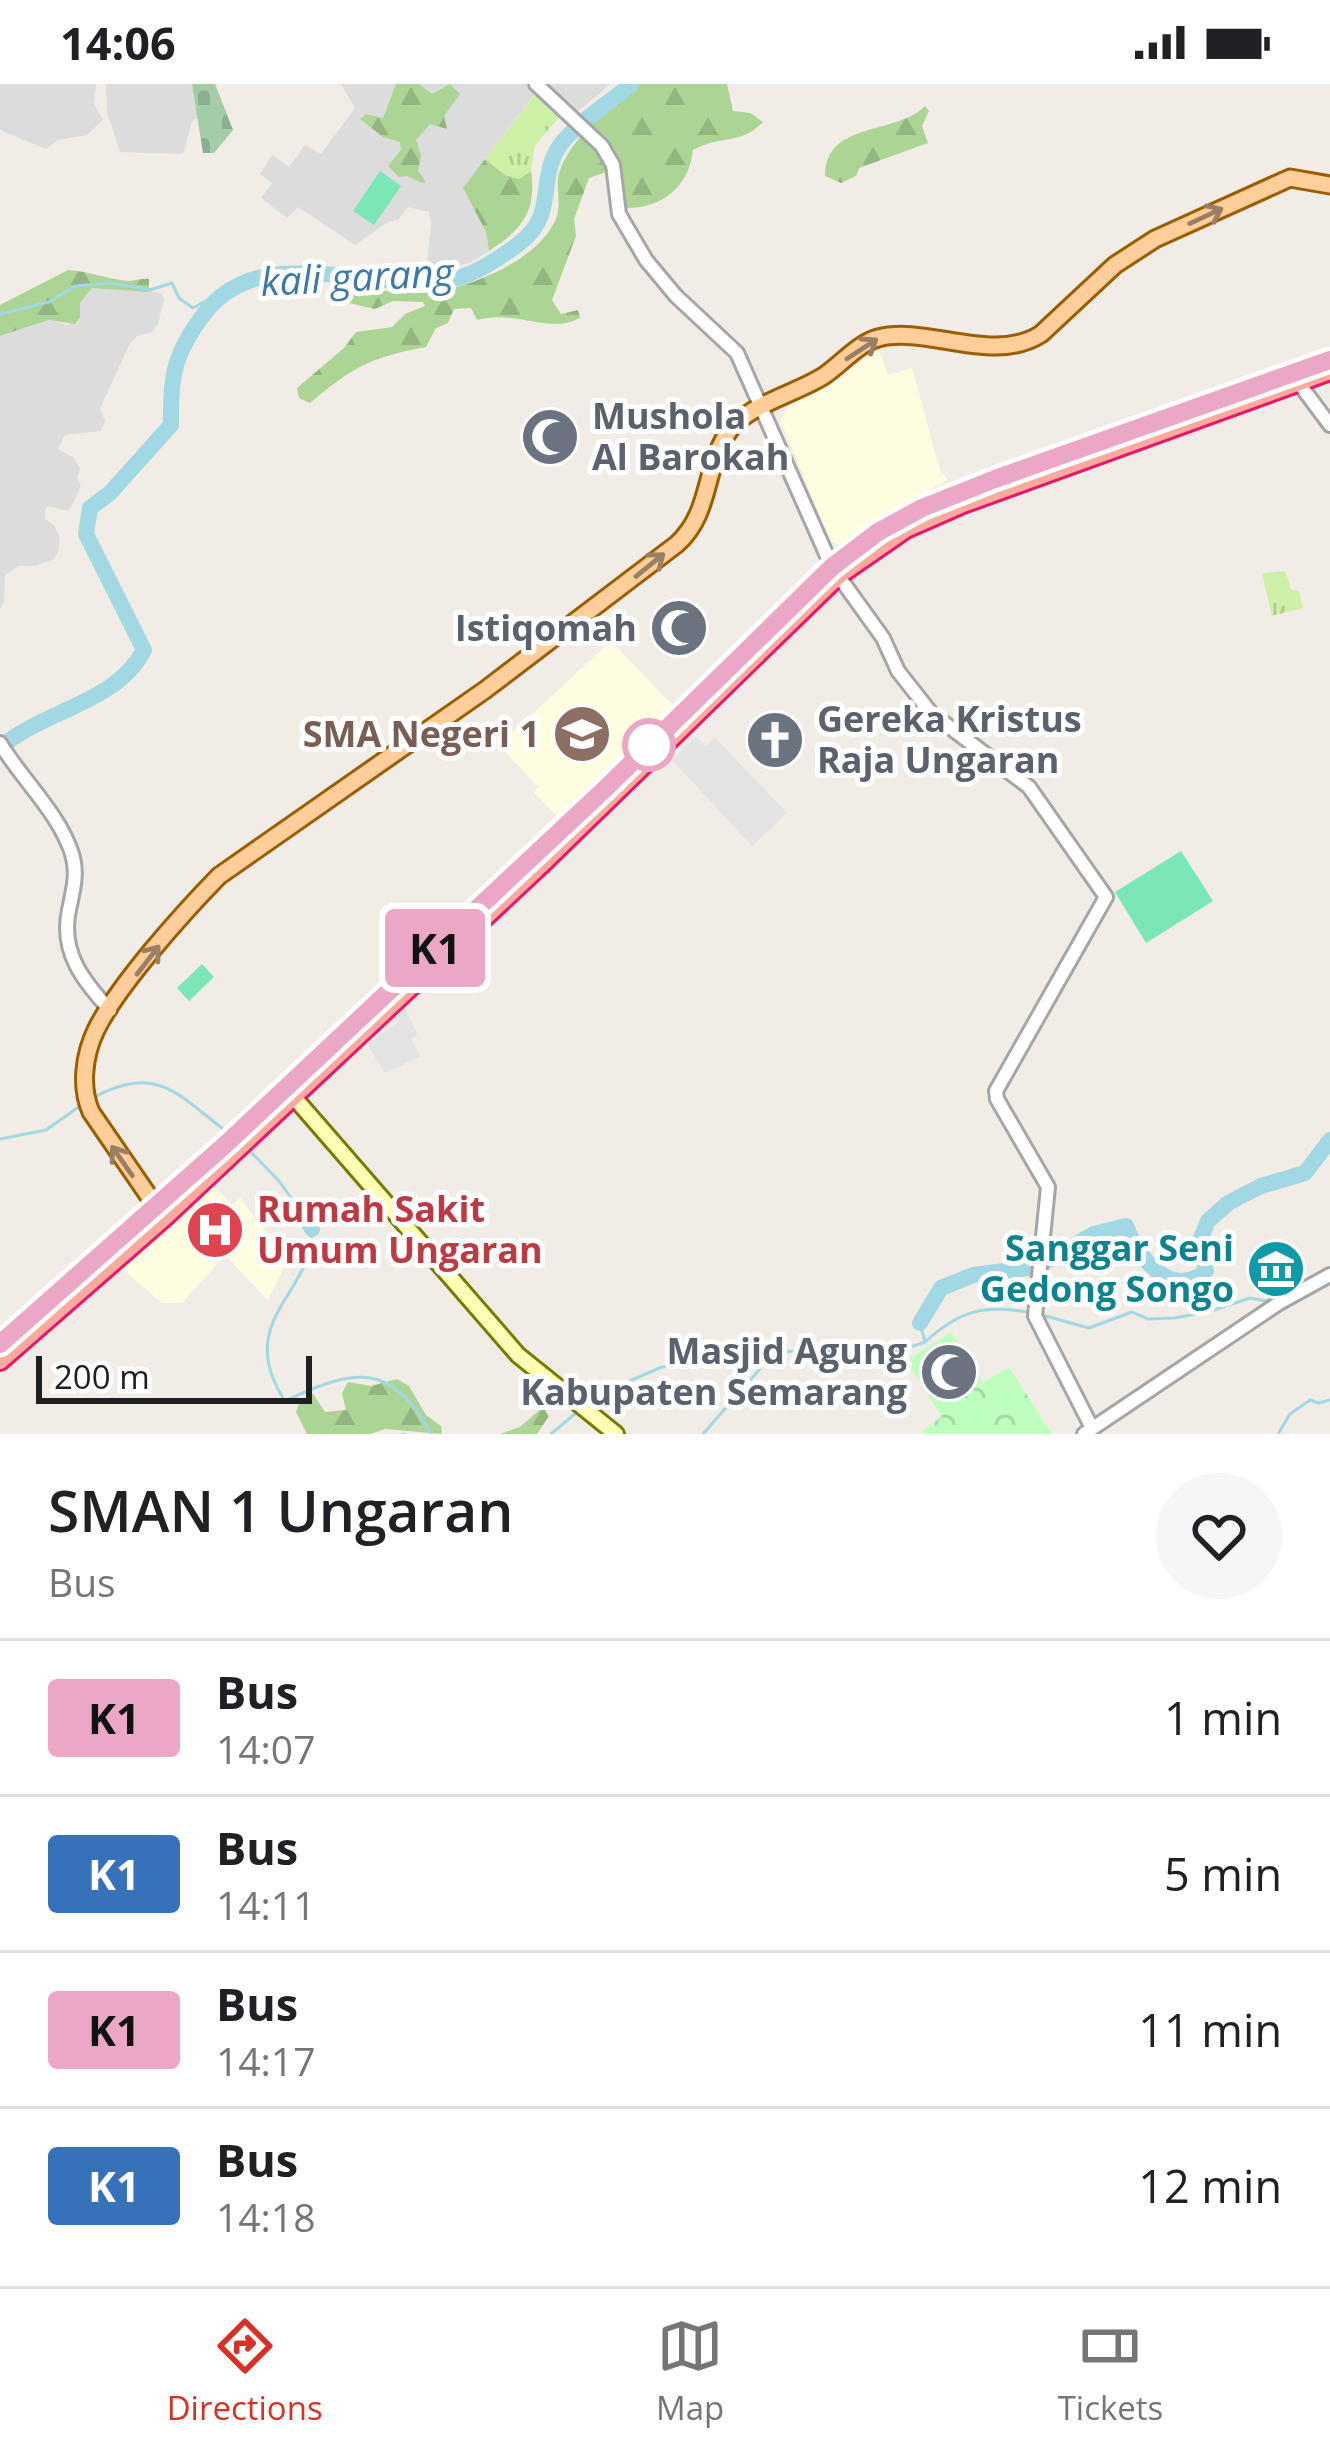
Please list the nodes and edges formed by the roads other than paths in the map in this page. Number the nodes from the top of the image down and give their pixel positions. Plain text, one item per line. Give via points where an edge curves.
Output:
1 (536, 84) edge
2 (1330, 185) edge
3 (1330, 360) edge
4 (1330, 371) edge
5 (1295, 378) junction
6 (762, 408) junction
7 (1330, 425) edge
8 (835, 571) junction
9 (2, 746) edge
10 (110, 1010) junction
11 (290, 1091) junction
12 (160, 1212) junction
13 (1328, 1276) edge
14 (0, 1345) edge
15 (0, 1361) edge
16 (1088, 1430) edge
17 (616, 1434) edge

1 - 6 street via 595,138 613,165 616,203 632,239 676,296 737,353
6 -> 2 main road via 879,338 1024,343 1155,239 1290,178
3 - 5 highway
4 - 5 highway
5 - 7 street
5 - 8 highway via 922,508 878,532
6 - 8 street
10 -> 6 main road via 219,876 485,690 690,531 722,442
8 - 11 highway
8 - 16 street via 931,713 1029,787 1106,897 996,1091 1048,1187 1035,1312
9 - 10 street via 68,844 75,875 70,953
12 -> 10 main road via 88,1106 86,1061
11 - 12 highway
11 - 17 main road via 496,1332
12 - 14 highway
12 - 15 highway
13 - 16 street

